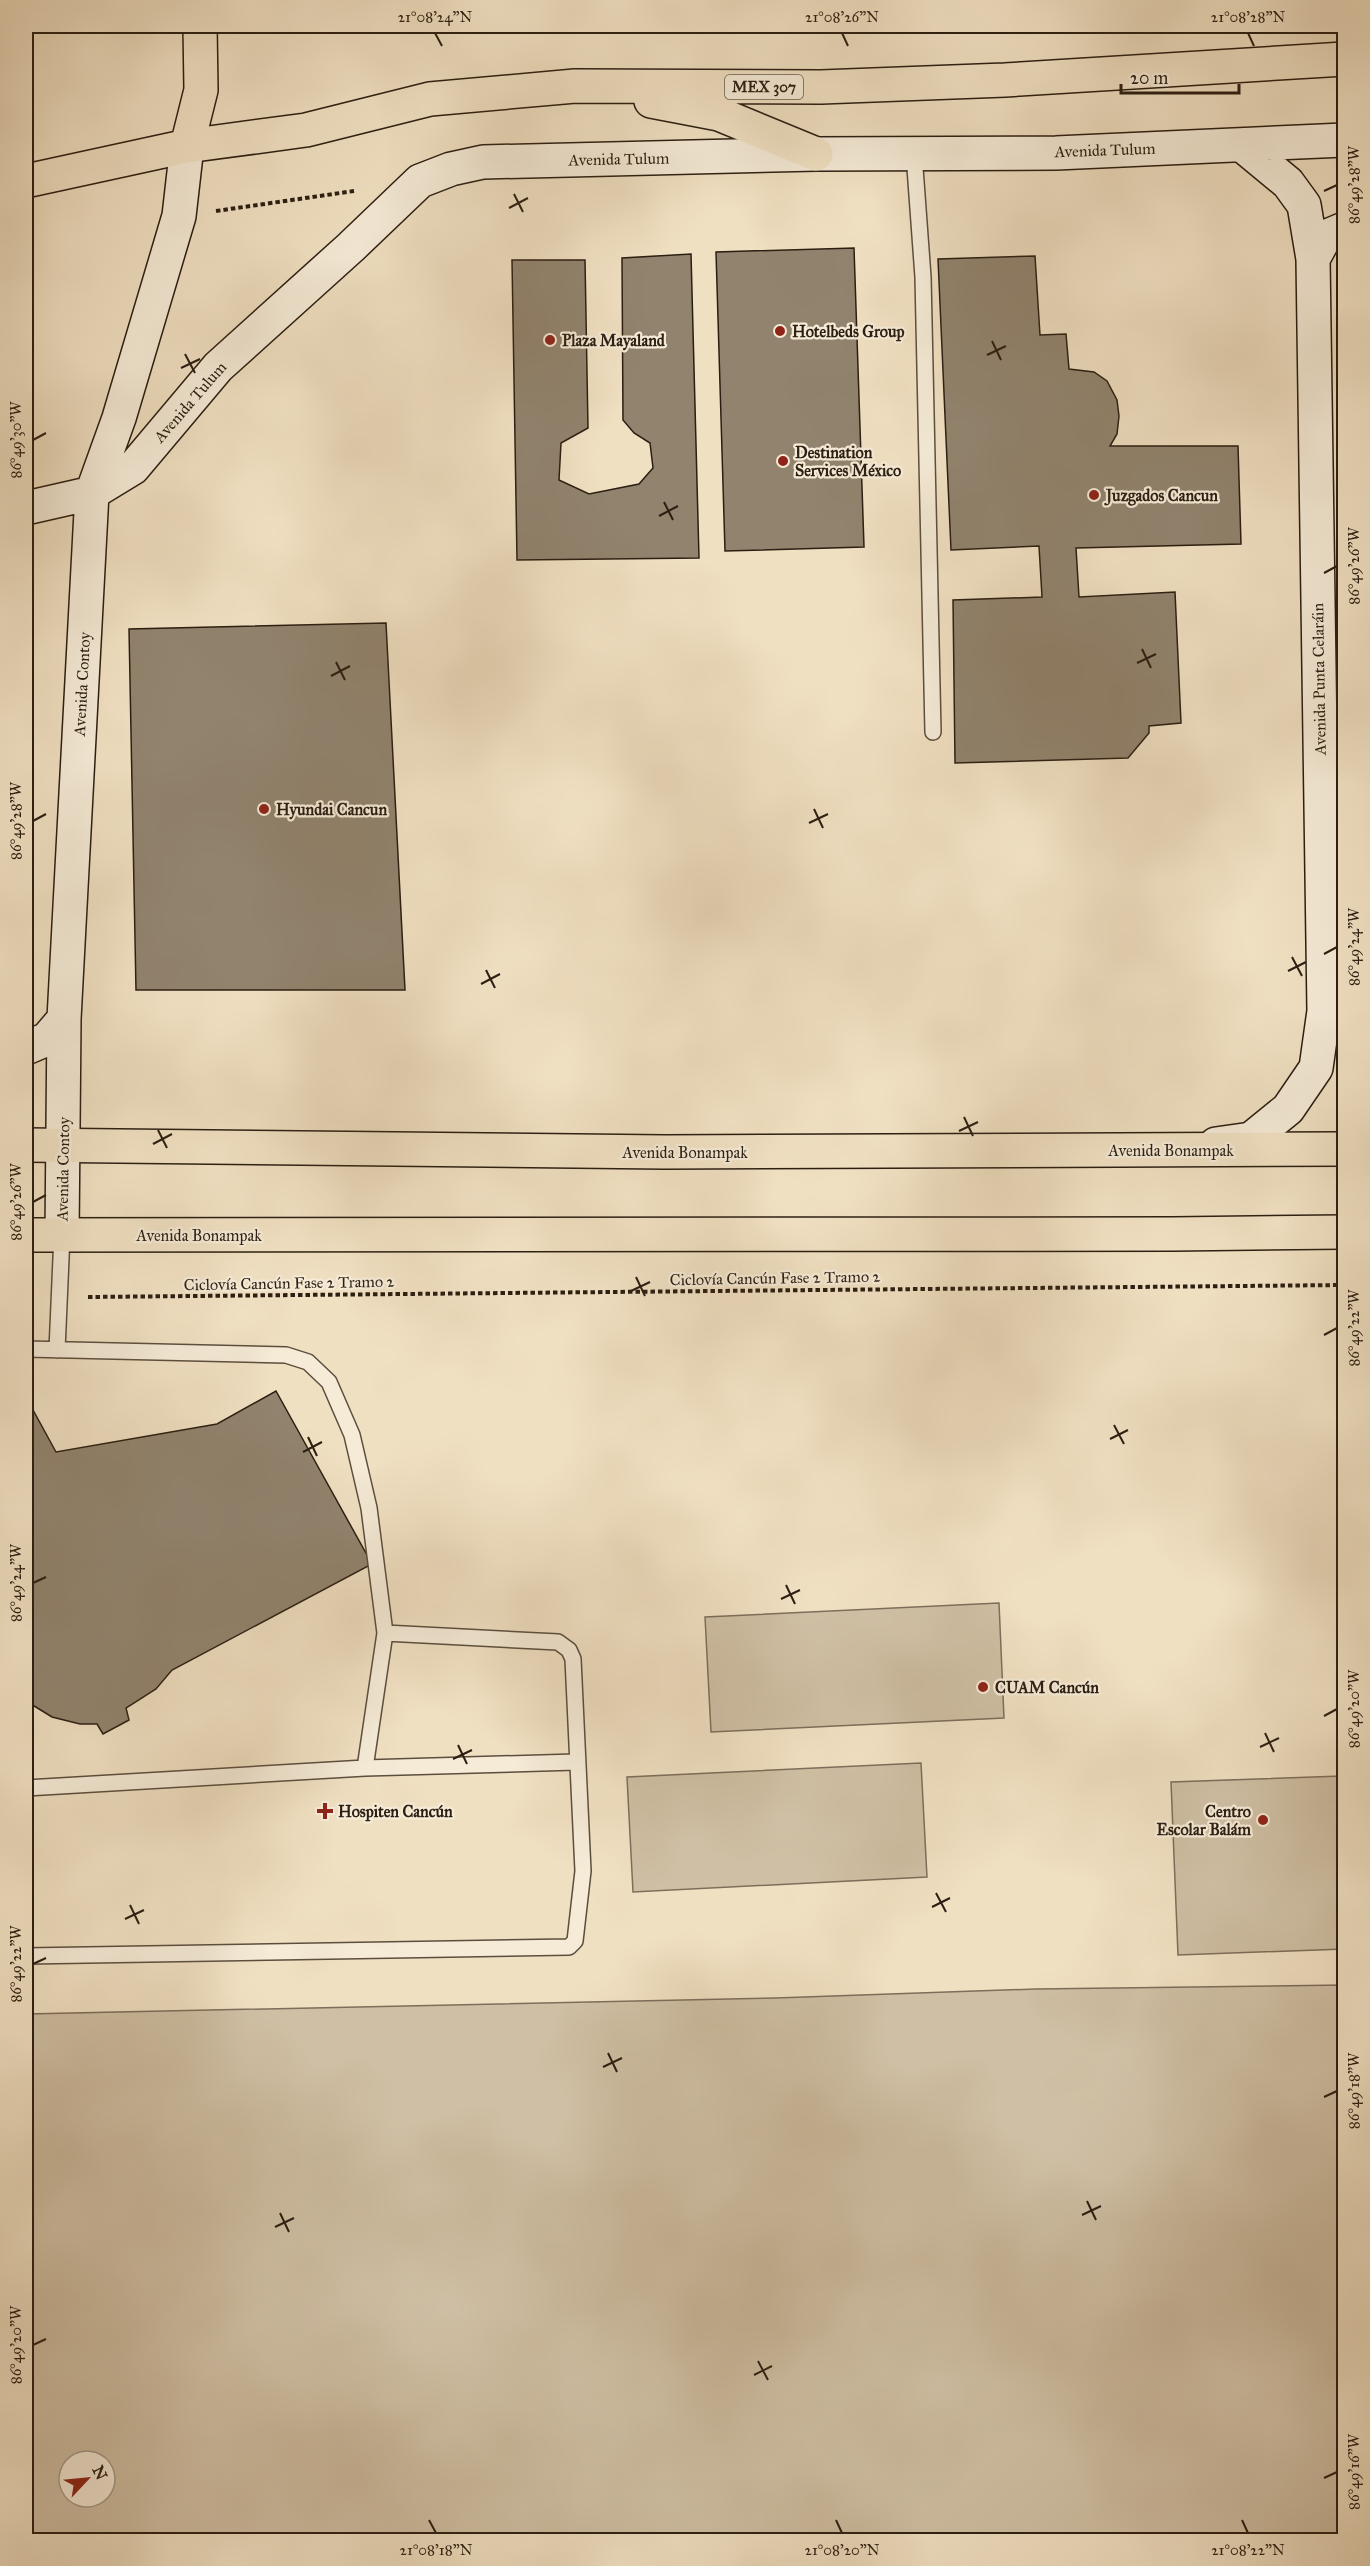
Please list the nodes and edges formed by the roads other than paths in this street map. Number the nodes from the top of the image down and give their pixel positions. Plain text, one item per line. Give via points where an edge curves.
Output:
1 (200, 26) edge
2 (1344, 58) edge
3 (575, 86) junction
4 (1344, 140) edge
5 (1242, 145) junction
6 (187, 146) junction
7 (914, 153) junction
8 (816, 154) junction
9 (26, 181) edge
10 (1344, 229) edge
11 (1313, 259) junction
12 (92, 493) junction
13 (26, 508) edge
14 (933, 732) dead end
15 (1324, 1011) junction
16 (64, 1019) junction
17 (1344, 1041) edge
18 (26, 1048) edge
19 (26, 1145) edge
20 (64, 1146) junction
21 (1344, 1149) edge
22 (1176, 1150) junction
23 (1344, 1232) edge
24 (26, 1235) edge
25 (62, 1235) junction
26 (26, 1348) edge
27 (57, 1350) junction
28 (385, 1633) junction
29 (576, 1762) junction
30 (365, 1768) junction
31 (26, 1788) edge
32 (26, 1956) edge

1 - 6 main road via 201,90
2 - 3 main road, MEX 307 via 821,87
3 - 6 main road, MEX 307 via 430,99 306,129
3 - 8 main road via 718,114
4 - 5 street, Avenida Tulum
5 - 7 street, Avenida Tulum via 1056,153
5 - 11 street, Avenida Punta Celaráin via 1288,183 1304,205
6 - 9 main road
6 - 12 street, Avenida Contoy via 179,216 119,418
7 - 8 street, Avenida Tulum
7 - 14 lane via 923,277
8 - 12 street, Avenida Tulum via 483,162 420,181 218,367 133,468
10 - 11 street via 1325,237
11 - 15 street, Avenida Punta Celaráin
12 - 13 street, Avenida Tulum
12 - 16 street, Avenida Contoy
15 - 17 street
15 - 22 street, Avenida Punta Celaráin via 1316,1068 1288,1109 1251,1139
16 - 18 street via 47,1039
16 - 20 street, Avenida Contoy
19 - 20 main road, Avenida Bonampak
20 - 22 main road, Avenida Bonampak via 654,1152
20 - 25 street, Avenida Contoy
21 - 22 main road, Avenida Bonampak
23 - 25 main road, Avenida Bonampak
24 - 25 main road, Avenida Bonampak
25 - 27 lane
26 - 27 lane
27 - 28 lane via 286,1354 308,1362 328,1382 352,1435 369,1508
28 - 29 lane via 558,1642 573,1659
28 - 30 lane
29 - 30 lane
29 - 32 lane via 583,1871 575,1941 569,1947
30 - 31 lane

